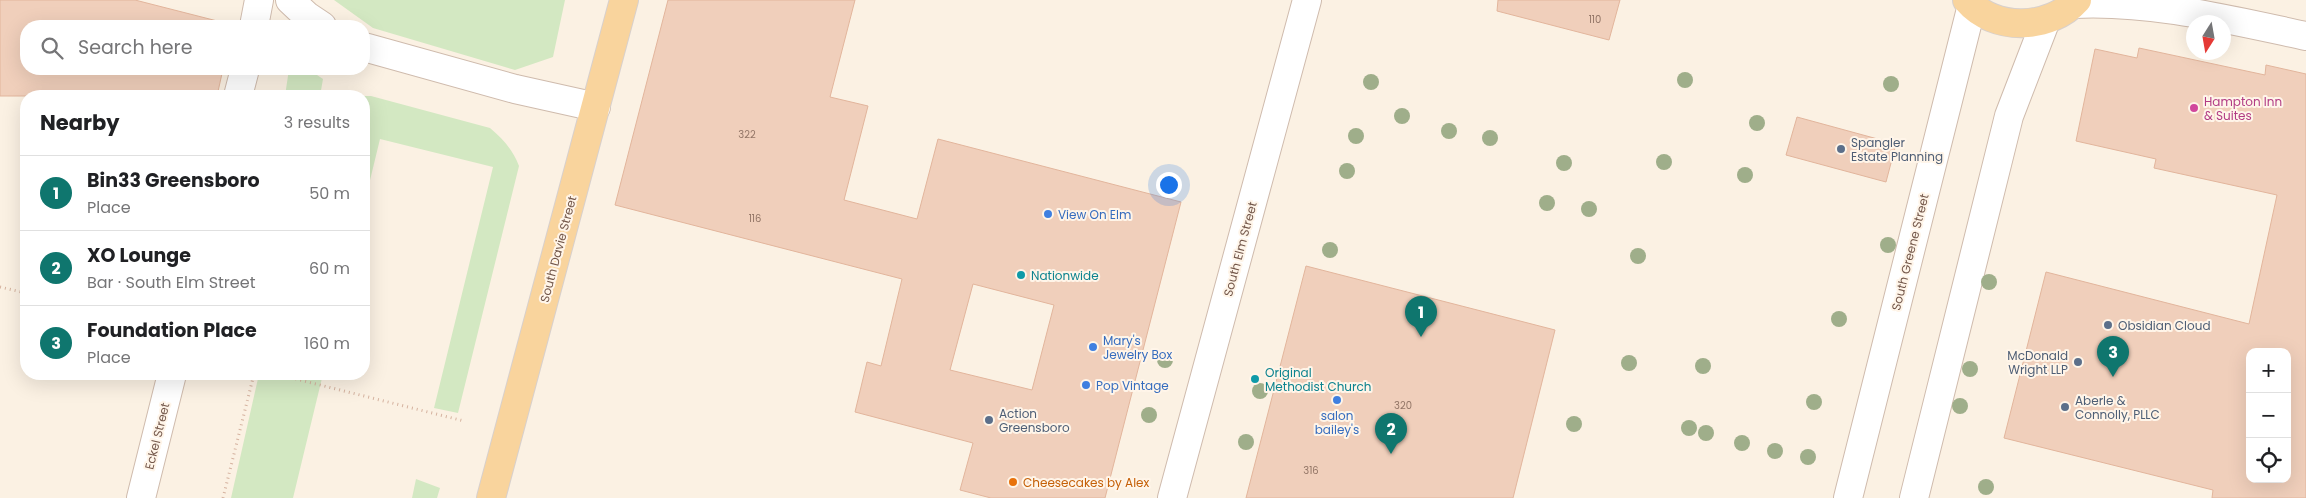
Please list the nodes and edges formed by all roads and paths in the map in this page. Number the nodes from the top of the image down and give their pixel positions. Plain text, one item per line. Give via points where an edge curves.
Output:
1 (259, 0) edge
2 (290, 0) edge
3 (624, 0) edge
4 (1307, 0) edge
5 (2075, 2) edge
6 (1970, 3) edge
7 (255, 20) edge
8 (313, 20) edge
9 (2046, 20) junction
10 (2306, 36) edge
11 (370, 49) edge
12 (243, 75) edge
13 (240, 90) edge
14 (596, 107) junction
15 (0, 287) edge
16 (20, 292) edge
17 (170, 380) edge
18 (252, 380) edge
19 (300, 380) edge
20 (464, 421) dead end
21 (141, 498) edge
22 (223, 498) edge
23 (491, 498) edge
24 (1172, 498) edge
25 (1848, 498) edge
26 (1914, 498) edge

1 - 7 street
2 - 8 street
3 - 14 main road, South Davie Street
4 - 24 street, South Elm Street
5 - 9 main road
5 - 10 street via 2122,2 2168,8
6 - 9 main road via 1988,16 2007,22 2027,24
6 - 25 street, South Greene Street
9 - 26 street via 2009,116
11 - 14 street via 515,89
12 - 13 street
14 - 23 main road, South Davie Street
15 - 16 path
17 - 21 street, Eckel Street
18 - 22 path
19 - 20 path

